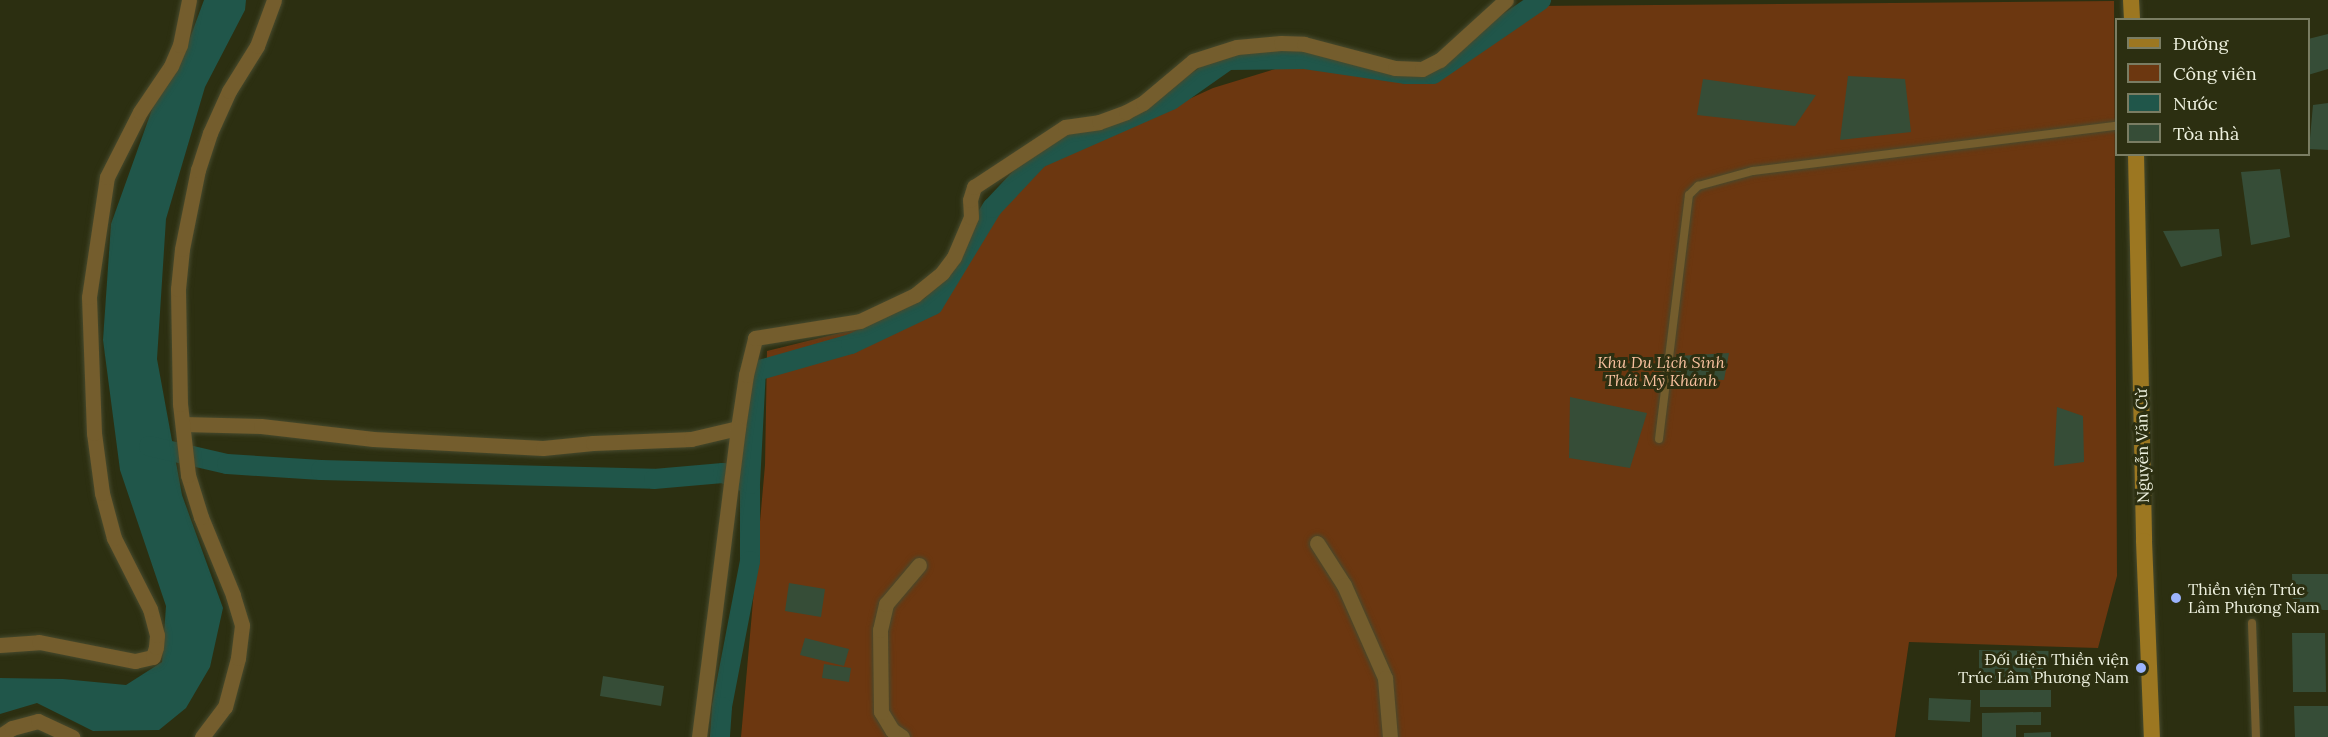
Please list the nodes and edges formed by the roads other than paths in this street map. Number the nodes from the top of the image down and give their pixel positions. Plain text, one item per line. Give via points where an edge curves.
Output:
1 (189, 0) edge
2 (274, 0) edge
3 (1506, 0) edge
4 (2131, 0) edge
5 (2132, 18) edge
6 (2115, 126) edge
7 (2136, 156) edge
8 (738, 428) junction
9 (183, 429) junction
10 (1659, 439) dead end
11 (1317, 543) dead end
12 (919, 565) dead end
13 (2252, 623) dead end
14 (0, 645) edge
15 (0, 736) edge
16 (72, 737) edge
17 (202, 737) edge
18 (699, 737) edge
19 (902, 737) edge
20 (1390, 737) edge
21 (2152, 737) edge
22 (2256, 737) edge

1 - 14 street via 188,20 176,56 140,112 107,177 89,297 99,479 114,538 150,609 157,634 156,647 153,657 135,661 39,642
2 - 9 street via 256,46 210,133 184,230 178,289
3 - 8 street via 1440,60 1422,69 1395,68 1304,44 1237,47 1193,61 1143,103 1126,112 1099,122 1065,127 974,187 969,223 954,258 915,295 840,327 755,338
4 - 5 main road
6 - 10 lane via 1753,171 1698,186 1689,195
7 - 21 main road, Nguyễn Văn Cừ
8 - 9 street via 679,440 543,448 373,439 261,426
8 - 18 street
9 - 17 street via 188,475 242,625 229,695
11 - 20 street via 1344,585 1385,678
12 - 19 street via 886,604 880,630 881,712 892,730
13 - 22 lane
15 - 16 street via 12,728 38,721

